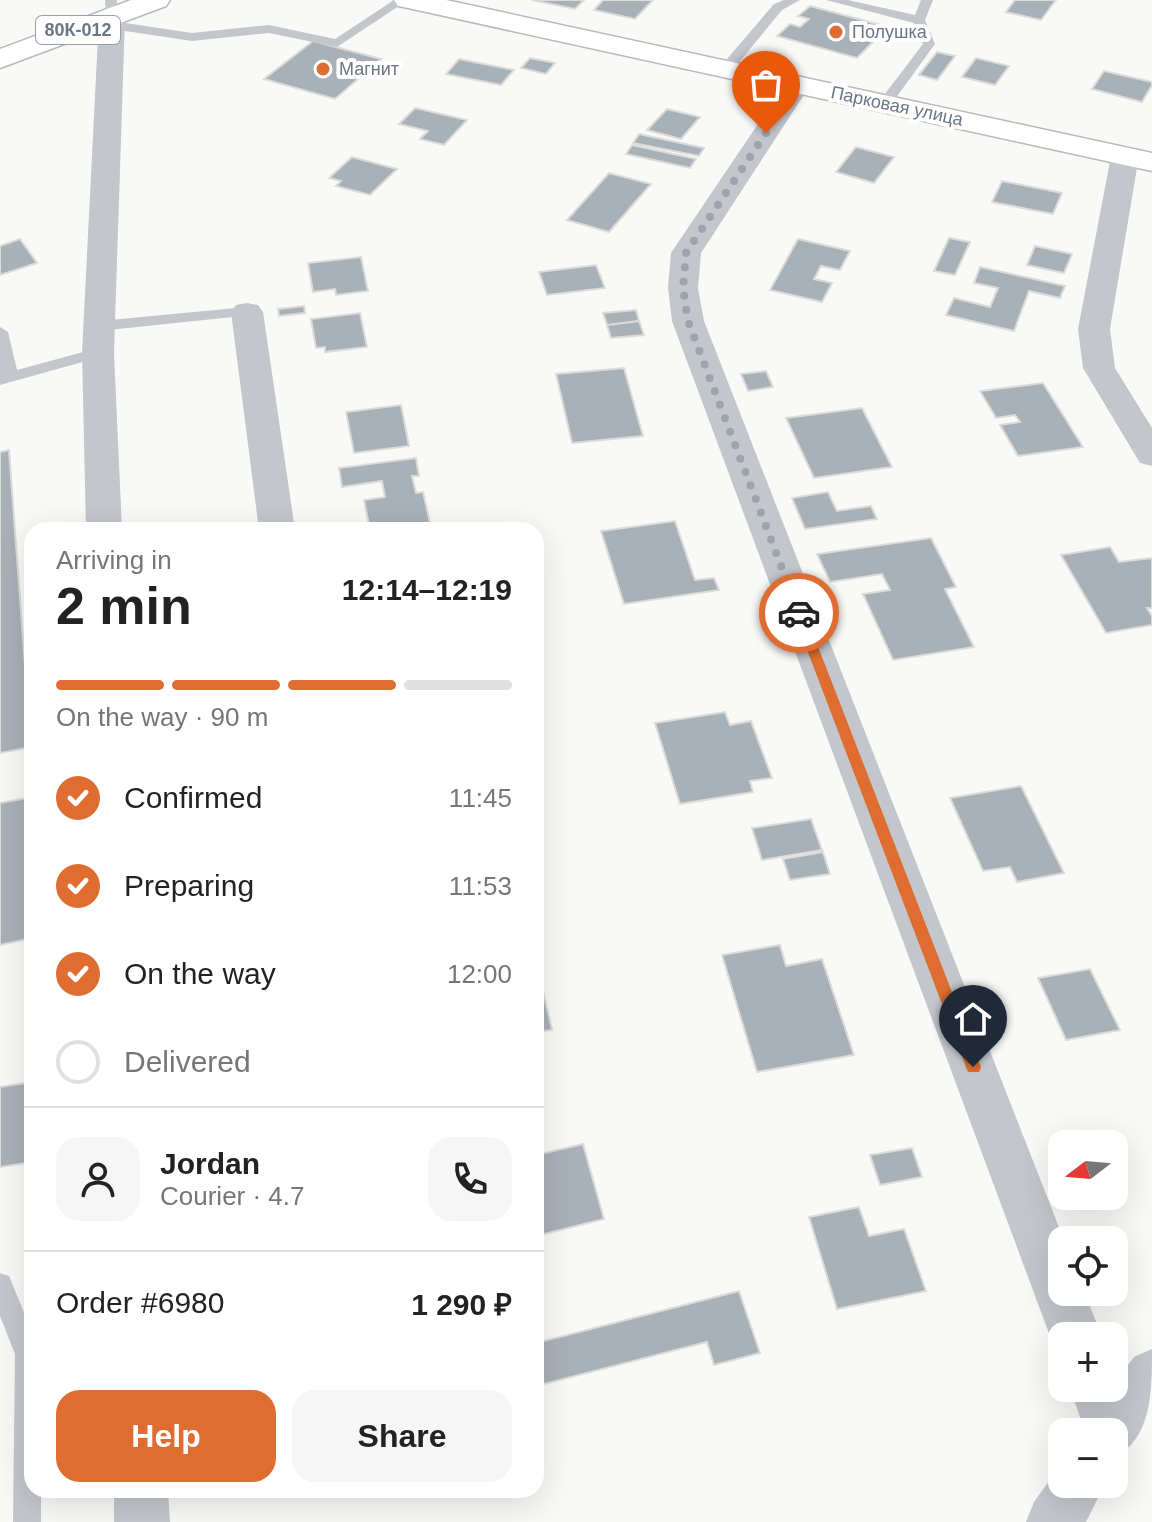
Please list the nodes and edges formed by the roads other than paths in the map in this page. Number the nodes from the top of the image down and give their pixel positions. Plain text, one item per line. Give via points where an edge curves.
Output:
1 (156, 0) edge
2 (405, 0) edge
3 (794, 0) edge
4 (832, 0) edge
5 (927, 0) edge
6 (112, 14) edge
7 (919, 20) junction
8 (0, 59) edge
9 (726, 69) junction
10 (798, 84) junction
11 (885, 103) junction
12 (1138, 159) edge
13 (247, 312) joint
14 (0, 332) edge
15 (98, 339) junction
16 (5, 379) edge
17 (1152, 455) edge
18 (104, 522) edge
19 (276, 522) edge
20 (0, 1285) edge
21 (1071, 1322) edge
22 (24, 1344) edge
23 (1152, 1375) edge
24 (1107, 1417) edge
25 (27, 1498) edge
26 (141, 1498) edge
27 (1069, 1498) edge
28 (27, 1522) edge
29 (142, 1522) edge
30 (1054, 1522) edge

1 - 6 street, 80К-012
2 - 6 lane via 337,43 280,30 192,37
2 - 9 street, Парковая улица
3 - 9 lane via 778,7
4 - 7 lane
5 - 7 lane
6 - 8 street, 80К-012
6 - 15 street
7 - 11 lane via 929,44
9 - 10 street, Парковая улица
10 - 11 street, Парковая улица
10 - 21 street via 686,253 683,288 688,321
11 - 12 street, Парковая улица
12 - 17 street via 1094,329 1099,368
13 - 15 lane
13 - 19 street
14 - 16 lane
15 - 16 lane
15 - 18 street
20 - 22 lane
23 - 24 street
25 - 28 lane
26 - 29 street
27 - 30 street

